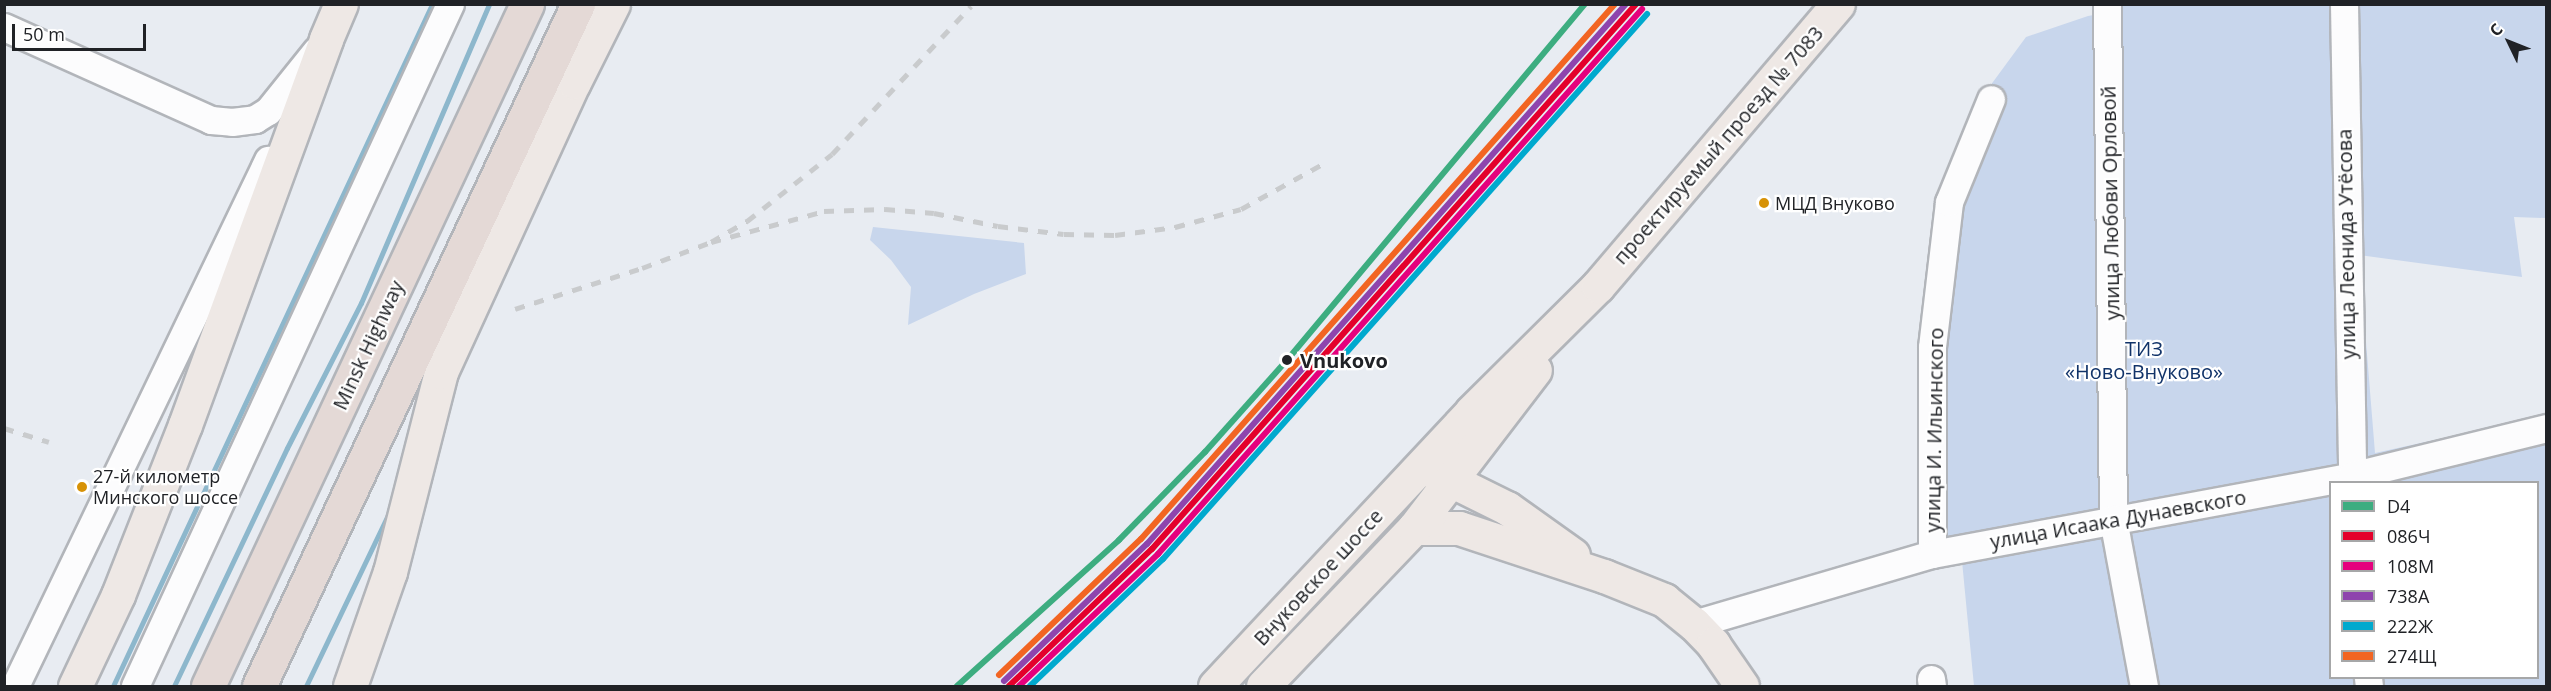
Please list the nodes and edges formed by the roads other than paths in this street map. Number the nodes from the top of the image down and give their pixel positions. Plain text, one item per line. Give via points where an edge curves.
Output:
1 (341, 4) edge
2 (450, 4) edge
3 (527, 4) edge
4 (578, 4) edge
5 (593, 4) edge
6 (613, 4) edge
7 (1838, 4) edge
8 (2108, 4) edge
9 (2344, 4) edge
10 (4, 27) edge
11 (326, 39) junction
12 (1991, 99) dead end
13 (530, 106) junction
14 (1598, 285) junction
15 (2547, 428) edge
16 (1421, 466) junction
17 (2351, 479) edge
18 (2329, 483) edge
19 (1444, 488) junction
20 (2113, 519) junction
21 (1414, 528) junction
22 (1459, 528) junction
23 (1932, 554) junction
24 (1604, 576) junction
25 (1694, 624) junction
26 (15, 687) edge
27 (75, 687) edge
28 (135, 687) edge
29 (208, 687) edge
30 (260, 687) edge
31 (350, 687) edge
32 (1215, 687) edge
33 (1263, 687) edge
34 (1742, 687) edge
35 (2144, 687) edge

1 - 11 main road
2 - 28 street
3 - 29 highway, Minsk Highway
4 - 13 highway
5 - 13 main road
6 - 31 main road via 441,372 390,572
7 - 14 main road, проектируемый проезд № 7083
8 - 20 street, улица Любови Орловой
9 - 17 street, улица Леонида Утёсова
10 - 11 street via 211,120 232,122 255,119 268,111
11 - 26 street
11 - 27 main road via 186,424 118,595
12 - 23 street, улица И. Ильинского via 1949,202 1932,347
13 - 30 highway
14 - 16 main road, проектируемый проезд № 7083
14 - 19 main road, проектируемый проезд № 7083
15 - 17 street, улица Исаака Дунаевского
16 - 19 main road, Внуковское шоссе
16 - 32 main road, Внуковское шоссе
18 - 20 street, улица Исаака Дунаевского
19 - 21 main road, Внуковское шоссе
19 - 22 main road
19 - 24 main road, Внуковское шоссе via 1507,508
20 - 23 street, улица Исаака Дунаевского
20 - 35 street, улица Любови Орловой
21 - 22 main road, Внуковское шоссе
21 - 33 main road, Внуковское шоссе
22 - 24 main road, Внуковское шоссе
23 - 25 street, улица Исаака Дунаевского
24 - 25 main road, Внуковское шоссе via 1664,600
25 - 34 main road, Внуковское шоссе via 1724,658

